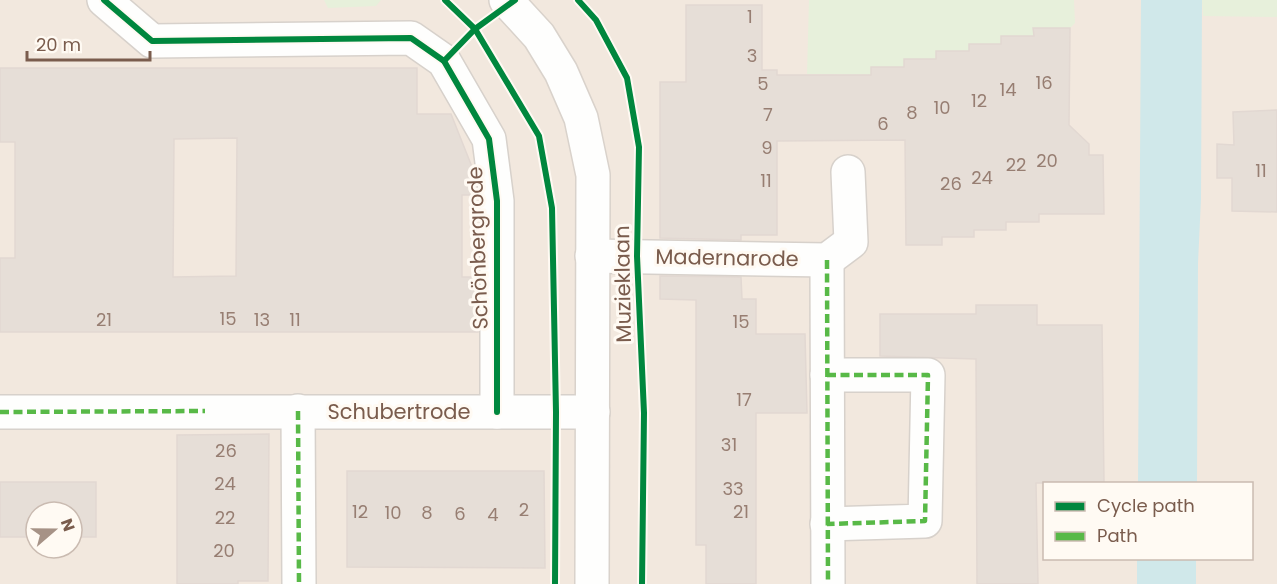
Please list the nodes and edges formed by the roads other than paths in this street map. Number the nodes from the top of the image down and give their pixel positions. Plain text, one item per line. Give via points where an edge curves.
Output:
1 (104, 0) edge
2 (506, 0) edge
3 (848, 172) dead end
4 (592, 256) junction
5 (827, 260) junction
6 (827, 375) junction
7 (297, 411) junction
8 (0, 412) edge
9 (497, 412) junction
10 (593, 412) junction
11 (827, 524) junction
12 (299, 584) edge
13 (592, 584) edge
14 (828, 584) edge

1 - 9 street, Schönbergrode via 152,41 411,38 444,61 489,139 497,201
2 - 4 street, Muzieklaan via 539,36 561,72 581,118 593,175
3 - 5 street, Madernarode via 851,242
4 - 5 street, Madernarode
4 - 10 street, Muzieklaan
5 - 6 street, Madernarode
6 - 11 street, Madernarode
6 - 11 street via 928,375 925,521
7 - 8 street, Schubertrode
7 - 9 street, Schubertrode
7 - 12 street, Schubertrode
9 - 10 street, Schubertrode
10 - 13 street, Muzieklaan
11 - 14 street, Madernarode

